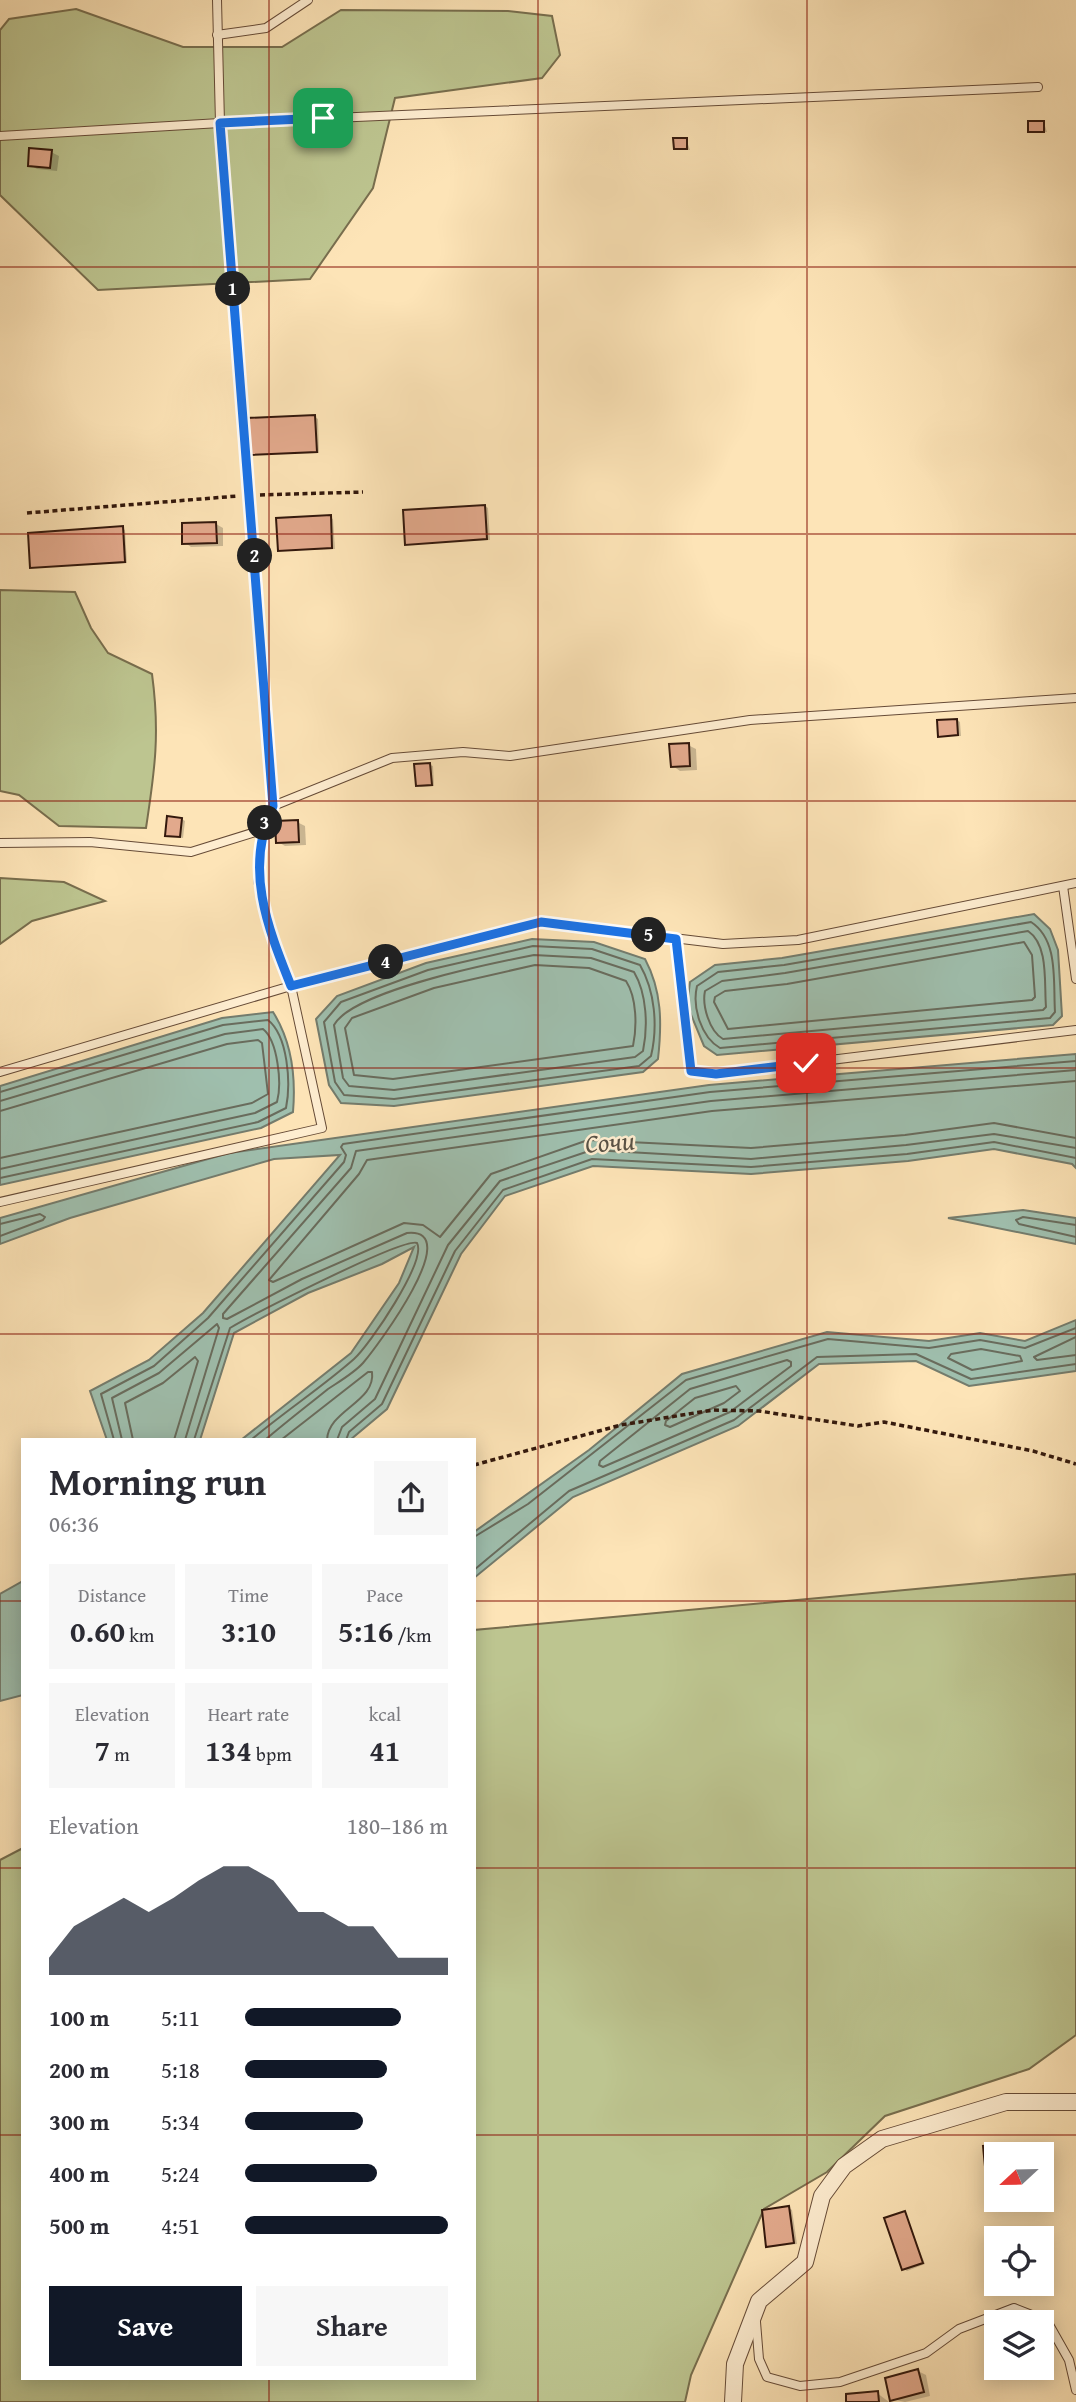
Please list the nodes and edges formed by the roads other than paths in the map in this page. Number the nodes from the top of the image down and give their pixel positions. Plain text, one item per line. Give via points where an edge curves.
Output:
1 (217, 0) edge
2 (308, 0) edge
3 (217, 35) junction
4 (1038, 87) dead end
5 (220, 123) junction
6 (0, 136) edge
7 (1076, 698) edge
8 (273, 806) junction
9 (262, 830) junction
10 (0, 843) edge
11 (1076, 883) edge
12 (1063, 886) junction
13 (676, 939) junction
14 (1076, 979) edge
15 (291, 986) junction
16 (1076, 1030) edge
17 (0, 1072) edge
18 (0, 1202) edge
19 (1076, 2102) edge
20 (755, 2312) junction
21 (1076, 2389) edge
22 (733, 2402) edge

1 - 3 lane
2 - 3 lane via 266,29
3 - 5 lane
4 - 5 lane
5 - 6 lane
5 - 8 lane
7 - 8 lane via 750,720 510,756 463,752 392,758
8 - 9 lane
9 - 10 lane via 191,852 90,842
9 - 15 lane via 258,881
11 - 12 lane
12 - 13 lane via 798,940 723,944
12 - 14 lane
13 - 15 lane via 541,922
13 - 16 lane via 691,1071 716,1074
15 - 17 lane
15 - 18 lane via 322,1128
19 - 20 street via 1006,2102 882,2139 844,2166 822,2196 805,2262 759,2301
20 - 21 lane via 759,2359 767,2377 800,2386 840,2382 926,2353 958,2329 1014,2308 1047,2321 1069,2360
20 - 22 street via 735,2364

